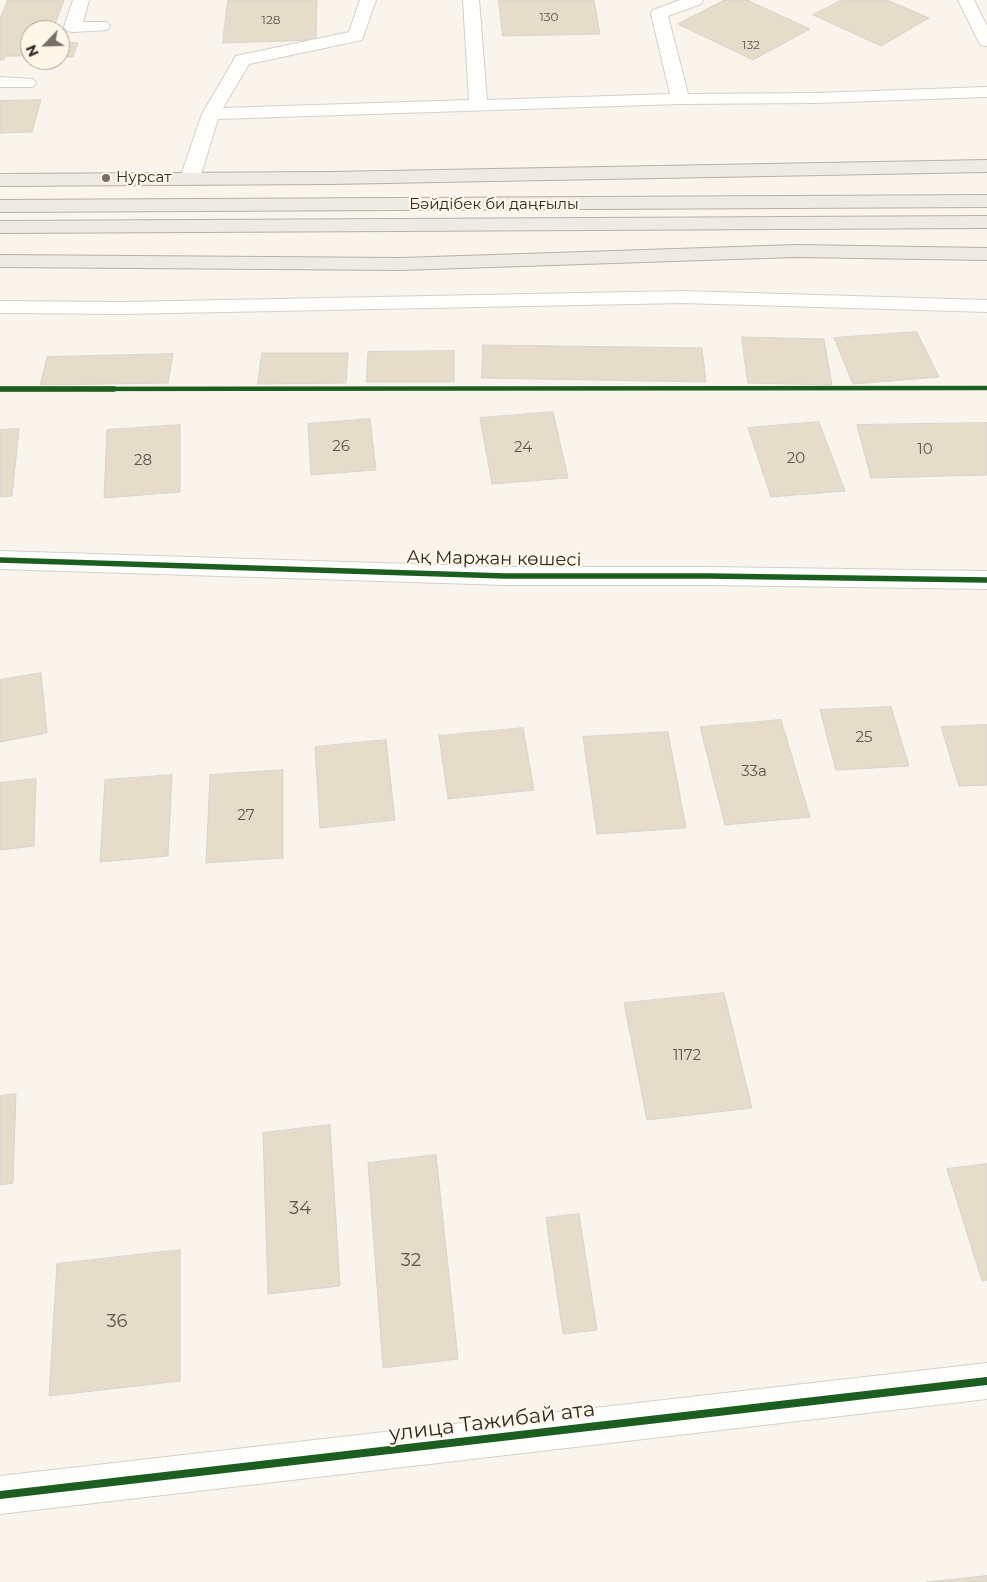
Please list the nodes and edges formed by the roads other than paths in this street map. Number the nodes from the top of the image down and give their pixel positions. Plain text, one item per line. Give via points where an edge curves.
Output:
1 (81, 0) edge
2 (368, 0) edge
3 (471, 0) edge
4 (695, 0) edge
5 (966, 0) edge
6 (101, 26) dead end
7 (987, 41) edge
8 (0, 82) edge
9 (27, 83) dead end
10 (987, 92) edge
11 (680, 99) junction
12 (478, 105) junction
13 (211, 114) junction
14 (987, 166) edge
15 (190, 178) junction
16 (0, 180) edge
17 (987, 202) edge
18 (0, 206) edge
19 (987, 222) edge
20 (0, 227) edge
21 (987, 254) edge
22 (0, 261) edge
23 (987, 306) edge
24 (0, 307) edge
25 (0, 560) edge
26 (987, 580) edge
27 (987, 1381) edge
28 (0, 1495) edge

1 - 6 street via 73,27
2 - 13 street via 356,36 242,60
3 - 12 street
4 - 11 street via 659,14
5 - 7 street
8 - 9 street
10 - 11 street
11 - 12 street
12 - 13 street
13 - 15 street
14 - 15 main road
15 - 16 main road
17 - 18 main road, Бәйдібек би даңғылы
19 - 20 main road, Бәйдібек би даңғылы
21 - 22 main road via 796,251 401,264
23 - 24 street via 683,297 123,308
25 - 26 street, Ақ Маржан көшесі via 505,576
27 - 28 street, улица Тажибай ата

